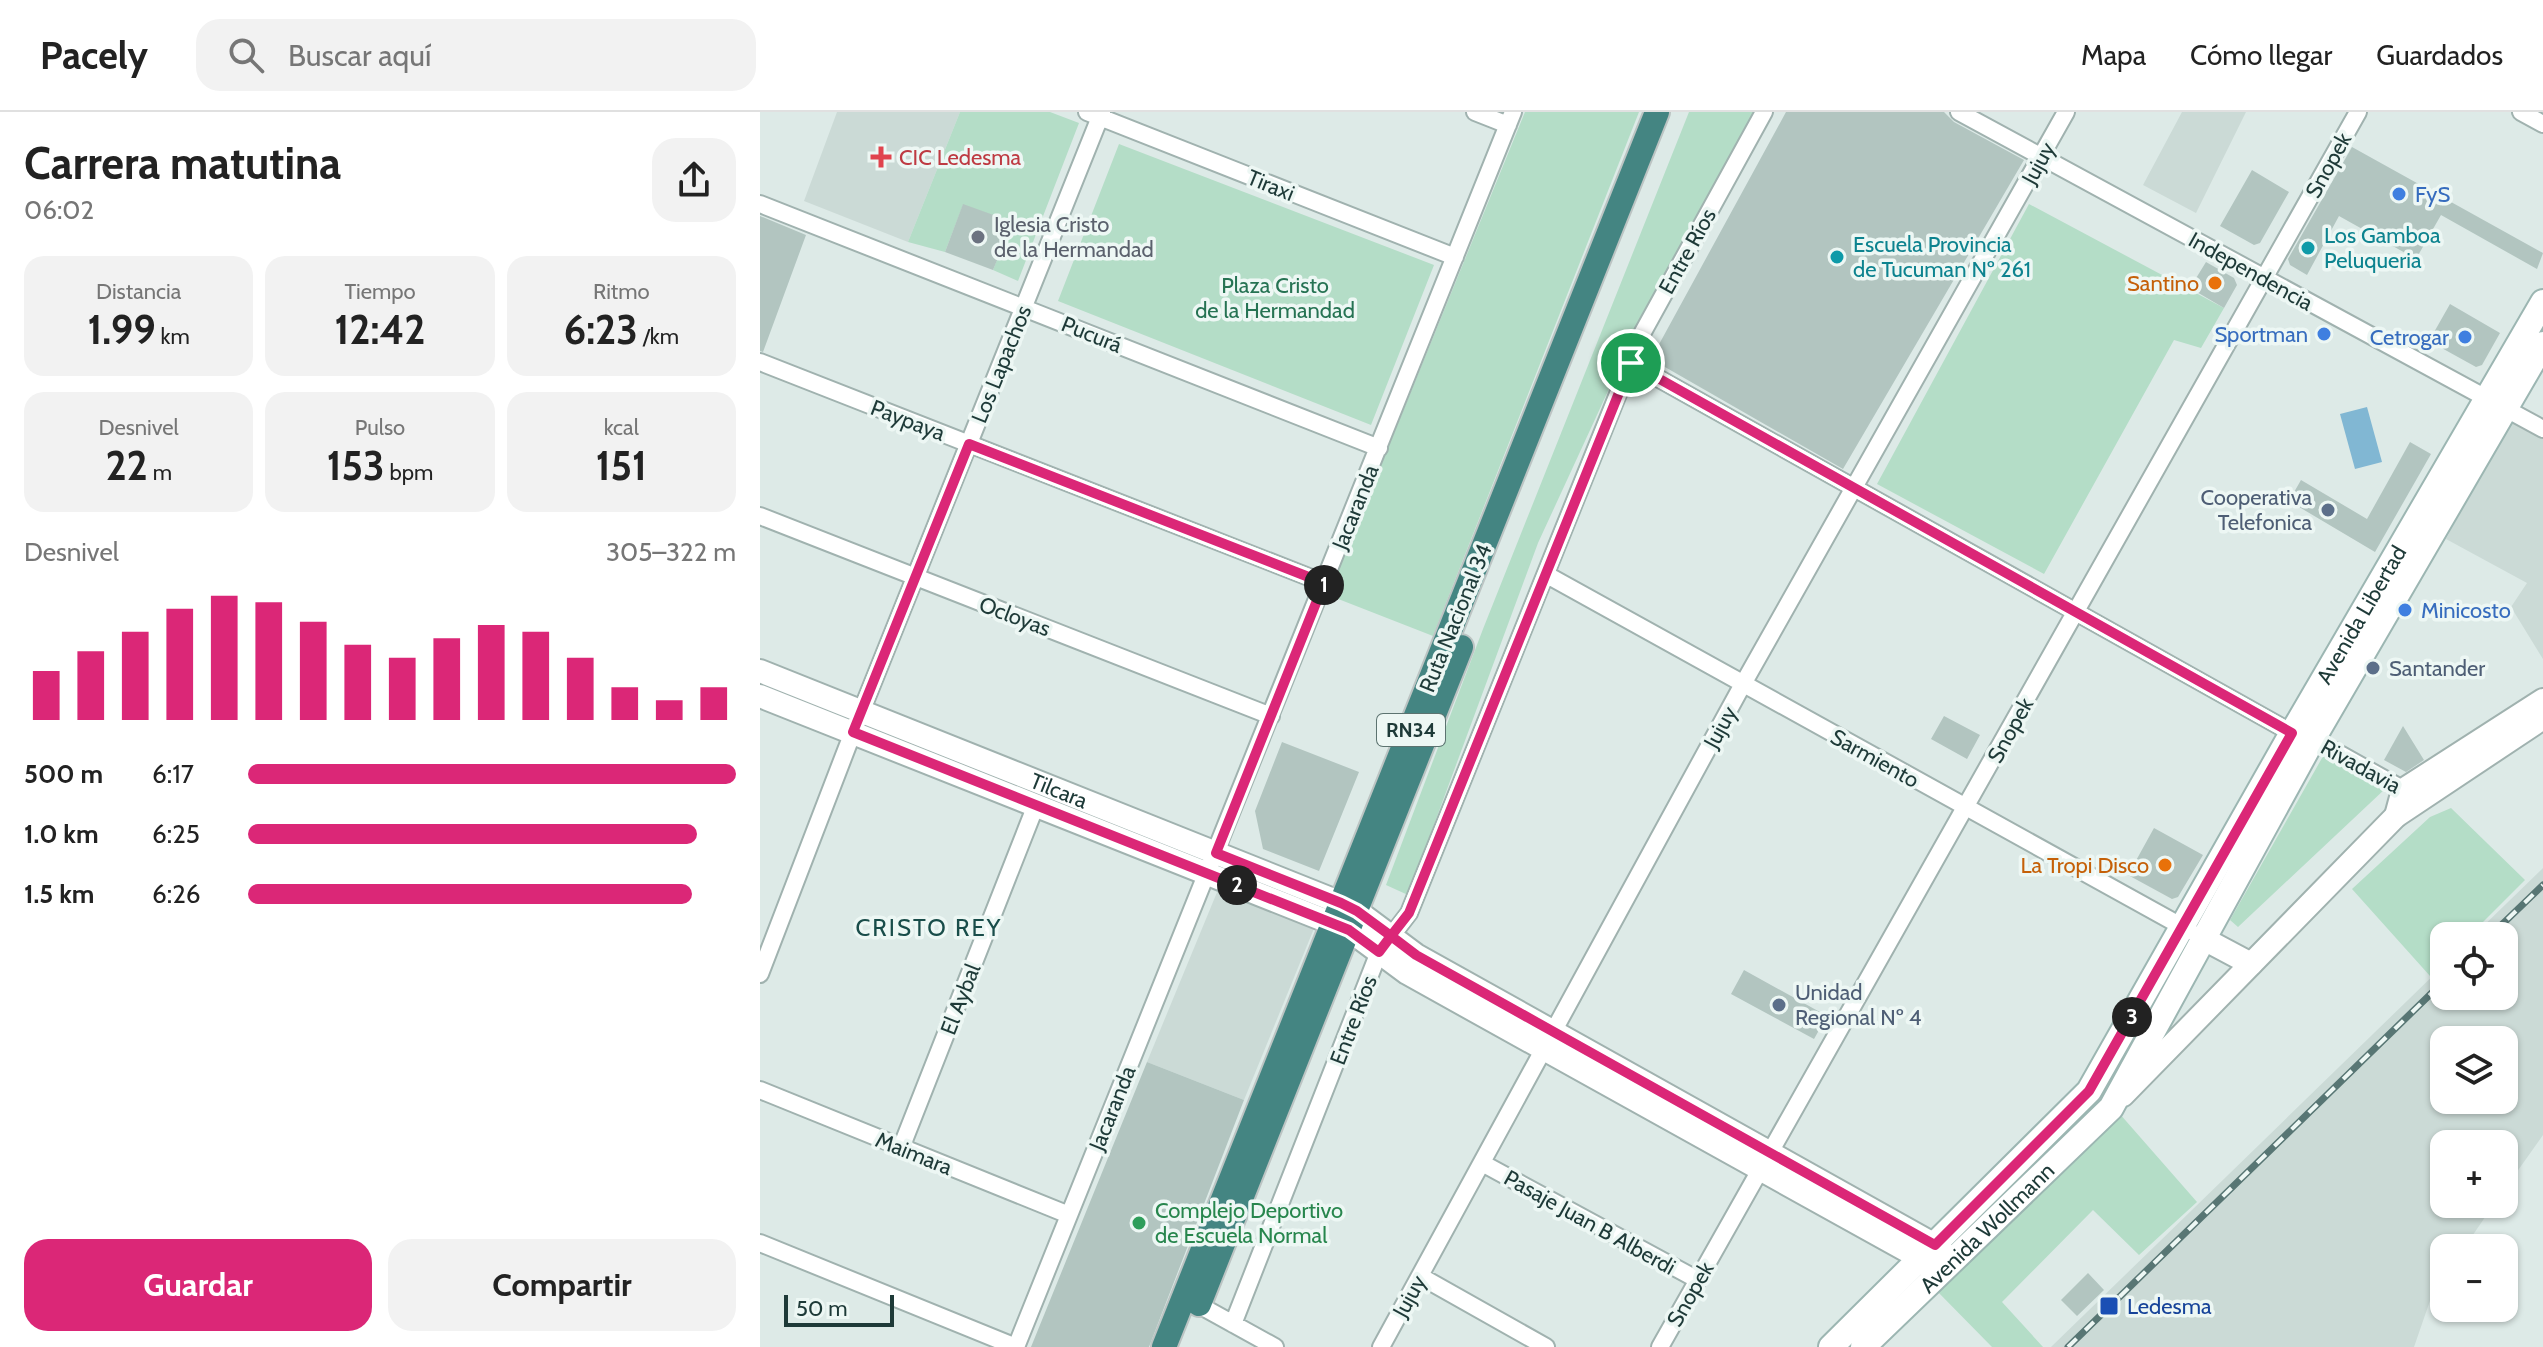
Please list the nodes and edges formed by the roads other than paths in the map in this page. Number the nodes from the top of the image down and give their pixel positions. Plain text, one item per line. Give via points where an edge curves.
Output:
1 (1475, 112) edge
2 (1657, 112) edge
3 (1674, 112) edge
4 (1764, 112) edge
5 (1959, 112) edge
6 (2066, 112) edge
7 (2358, 112) edge
8 (2521, 112) edge
9 (1096, 114) edge
10 (1511, 119) edge
11 (2543, 124) edge
12 (2041, 156) junction
13 (760, 204) edge
14 (1455, 257) junction
15 (2264, 278) junction
16 (2543, 302) edge
17 (1024, 308) junction
18 (2543, 344) edge
19 (760, 362) edge
20 (1631, 363) junction
21 (2497, 404) junction
22 (2543, 429) edge
23 (969, 444) junction
24 (1379, 448) junction
25 (1854, 488) junction
26 (760, 516) edge
27 (1547, 575) junction
28 (916, 578) junction
29 (1324, 583) junction
30 (2076, 612) junction
31 (760, 671) edge
32 (1743, 684) junction
33 (760, 696) edge
34 (2543, 700) edge
35 (1271, 716) junction
36 (2543, 718) edge
37 (858, 722) junction
38 (2303, 736) junction
39 (2411, 794) junction
40 (1036, 805) junction
41 (1966, 808) junction
42 (1212, 863) junction
43 (1345, 917) junction
44 (2193, 933) junction
45 (1385, 944) junction
46 (2251, 964) junction
47 (760, 974) edge
48 (1549, 1040) junction
49 (760, 1090) edge
50 (2111, 1108) junction
51 (901, 1148) junction
52 (1766, 1161) junction
53 (1482, 1163) junction
54 (1069, 1215) junction
55 (760, 1243) edge
56 (1936, 1260) junction
57 (1420, 1276) junction
58 (1698, 1280) junction
59 (1199, 1305) junction
60 (1233, 1324) junction
61 (1016, 1347) edge
62 (1164, 1347) edge
63 (1182, 1347) edge
64 (1275, 1347) edge
65 (1381, 1347) edge
66 (1546, 1347) edge
67 (1660, 1347) edge
68 (1831, 1347) edge
69 (1863, 1347) edge

1 - 10 street
2 - 43 highway, Ruta Nacional 34 / RN34
3 - 43 highway, Ruta Nacional 34 / RN34
4 - 20 street, Entre Ríos
5 - 12 street, Independencia
6 - 12 street, Jujuy
7 - 15 street, Snopek
8 - 11 street
9 - 14 street, Tiraxi
9 - 17 street, Los Lapachos
10 - 14 street, Jacaranda
12 - 15 street, Independencia
12 - 25 street, Jujuy
13 - 17 street, Pucurá
14 - 24 street, Jacaranda
15 - 21 street, Independencia
15 - 30 street, Snopek
16 - 21 main road, Avenida Libertad
17 - 23 street, Los Lapachos
17 - 24 street, Pucurá
18 - 21 main road, Avenida Libertad
19 - 23 street, Paypaya
20 - 25 street, Rivadavia
20 - 27 street, Entre Ríos
21 - 22 street, Independencia
21 - 38 main road, Avenida Libertad
23 - 28 street, Los Lapachos
23 - 29 street, Paypaya
24 - 29 street, Jacaranda
25 - 30 street, Rivadavia
25 - 32 street, Jujuy
26 - 28 street, Ocloyas
27 - 32 street, Sarmiento
27 - 45 street, Entre Ríos via 1409,913
28 - 35 street, Ocloyas
28 - 37 street, Los Lapachos
29 - 35 street, Jacaranda
30 - 38 street, Rivadavia
30 - 41 street, Snopek
31 - 37 street, Tilcara
32 - 41 street, Sarmiento
32 - 48 street, Jujuy
33 - 37 street, Tilcara
34 - 39 street
35 - 42 street, Jacaranda
36 - 39 street
37 - 40 street, Tilcara
37 - 42 street, Tilcara
37 - 47 street, Los Lapachos
38 - 39 street, Rivadavia
38 - 44 main road, Avenida Libertad
39 - 46 street, Avenida Wollmann via 2396,816
40 - 42 street, Tilcara
40 - 51 street, El Aybal
41 - 44 street, Sarmiento
41 - 52 street, Snopek
42 - 43 street, Tilcara
42 - 54 street, Jacaranda
43 - 45 street, Tilcara
43 - 59 highway, Ruta Nacional 34 / RN34
43 - 62 highway, Ruta Nacional 34 / RN34
44 - 46 street
44 - 50 main road, Avenida Wollmann
44 - 56 main road, Avenida Wollmann via 2089,1091
45 - 48 street, Tilcara via 1407,973
45 - 60 street, Entre Ríos
46 - 50 street, Avenida Wollmann
48 - 52 street, Tilcara
48 - 53 street, Jujuy
49 - 51 street, Maimara
50 - 56 main road, Avenida Wollmann
51 - 54 street, Maimara
52 - 56 street, Tilcara
52 - 58 street, Snopek
53 - 57 street, Jujuy
53 - 58 street, Pasaje Juan B Alberdi
54 - 61 street, Jacaranda
55 - 61 street
56 - 68 main road, Avenida Wollmann
56 - 69 main road, Avenida Wollmann
57 - 65 street, Jujuy
57 - 66 street
58 - 67 street, Snopek
59 - 60 street
59 - 63 highway, Ruta Nacional 34 / RN34
60 - 64 street

